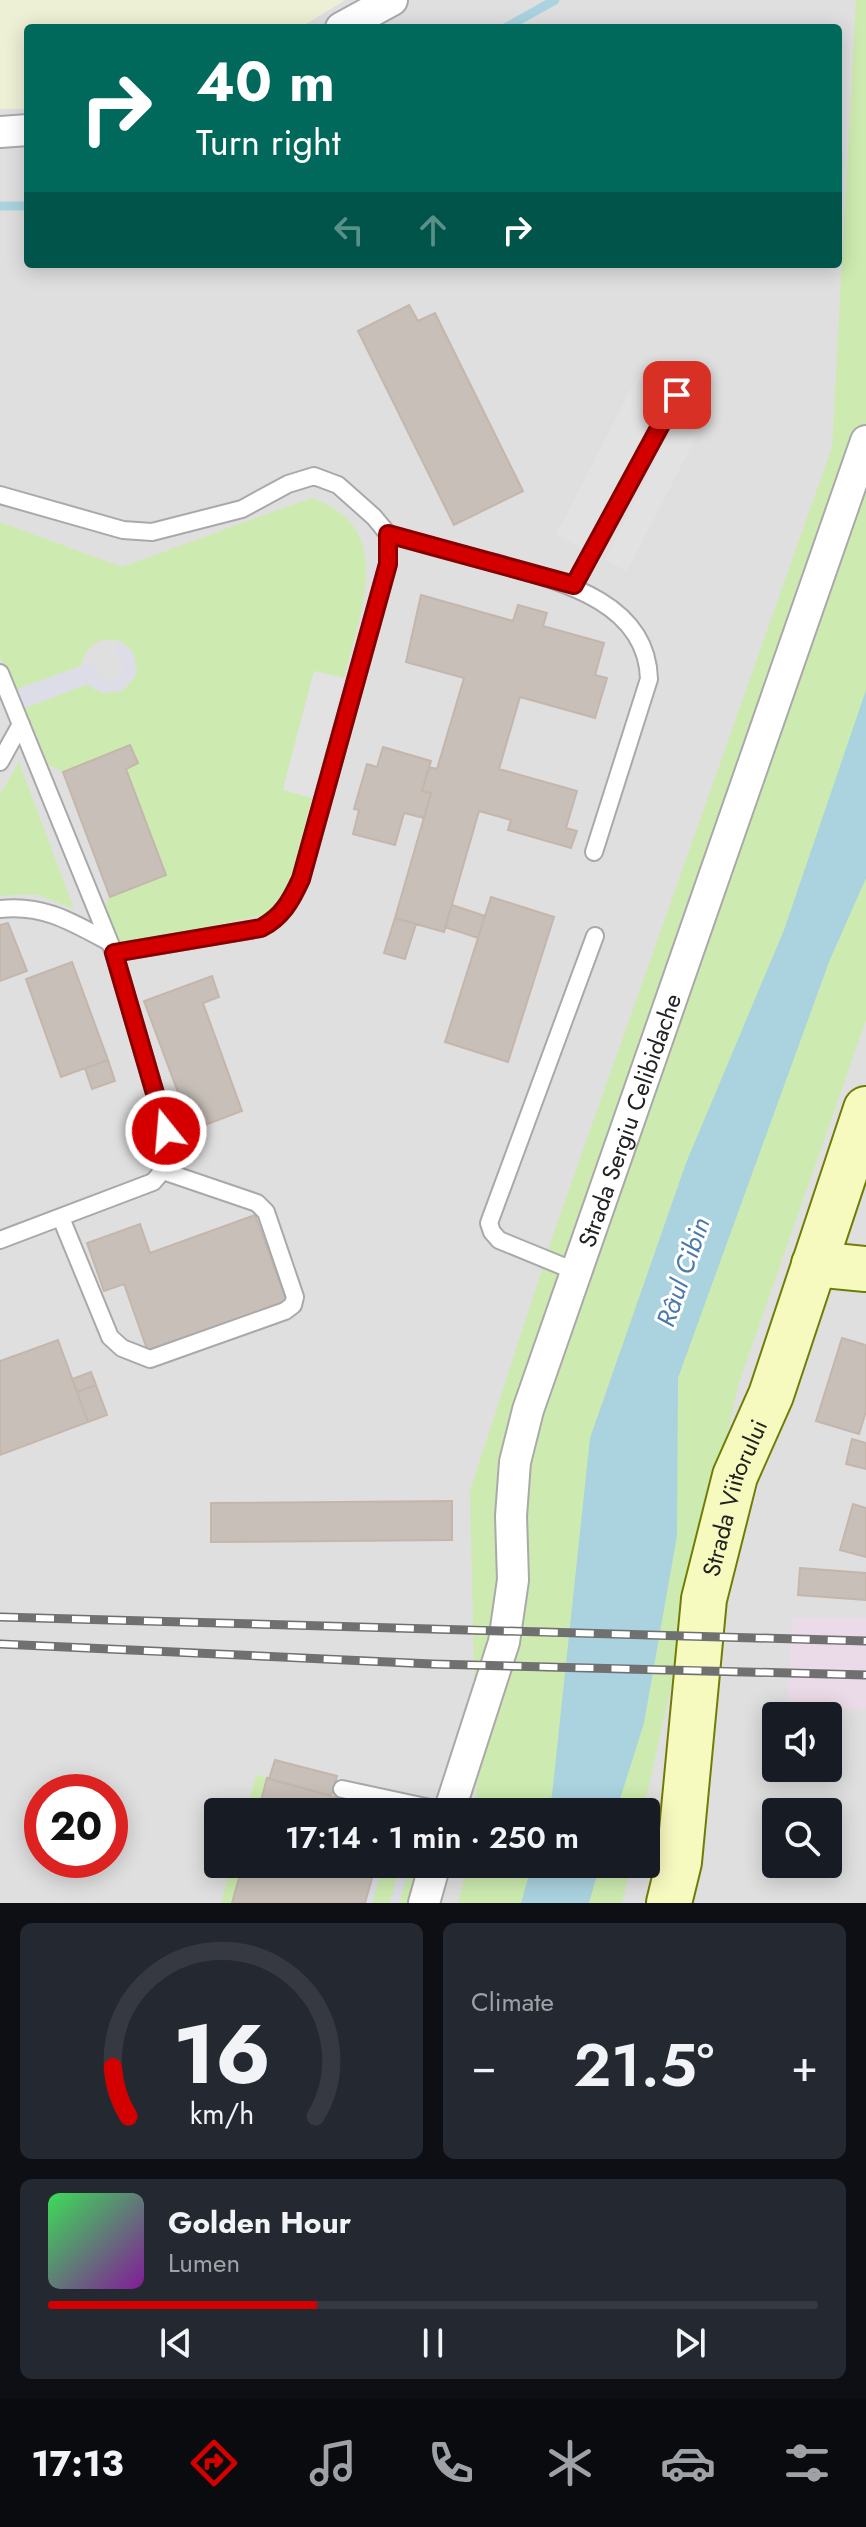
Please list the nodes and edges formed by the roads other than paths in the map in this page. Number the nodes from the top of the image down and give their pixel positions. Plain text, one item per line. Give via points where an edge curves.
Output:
1 (392, 0) edge
2 (348, 24) edge
3 (24, 130) edge
4 (0, 132) edge
5 (677, 395) dead end
6 (866, 441) edge
7 (0, 495) edge
8 (388, 534) junction
9 (574, 585) junction
10 (0, 673) edge
11 (21, 724) junction
12 (0, 762) edge
13 (594, 852) dead end
14 (0, 909) edge
15 (595, 936) dead end
16 (111, 948) junction
17 (866, 1109) edge
18 (163, 1171) junction
19 (61, 1218) junction
20 (0, 1240) edge
21 (814, 1264) junction
22 (866, 1269) edge
23 (577, 1272) junction
24 (342, 1789) dead end
25 (384, 1798) edge
26 (454, 1798) edge
27 (431, 1878) edge
28 (424, 1903) edge
29 (669, 1903) edge

1 - 2 street
3 - 4 street
5 - 9 lane
6 - 23 street, Strada Sergiu Celibidache
7 - 8 lane via 123,530 152,532 242,509 314,476 338,485
8 - 9 lane
8 - 16 lane via 388,564 291,901 276,920 261,928
9 - 13 lane via 630,626 649,659 649,679
10 - 11 lane
11 - 12 lane
11 - 16 lane
14 - 16 lane via 41,909
15 - 23 lane via 489,1223 499,1240
16 - 18 lane via 166,1131 169,1158
17 - 21 street, Strada Viitorului
18 - 19 lane via 153,1182
18 - 19 lane via 257,1203 266,1212 295,1297 293,1305 150,1359 138,1357 110,1337
19 - 20 lane
21 - 22 street
21 - 29 street, Strada Viitorului via 771,1395 735,1476 704,1599 681,1846
23 - 26 street, Strada Sergiu Celibidache via 515,1462 513,1580 504,1642
24 - 25 lane
27 - 28 street

